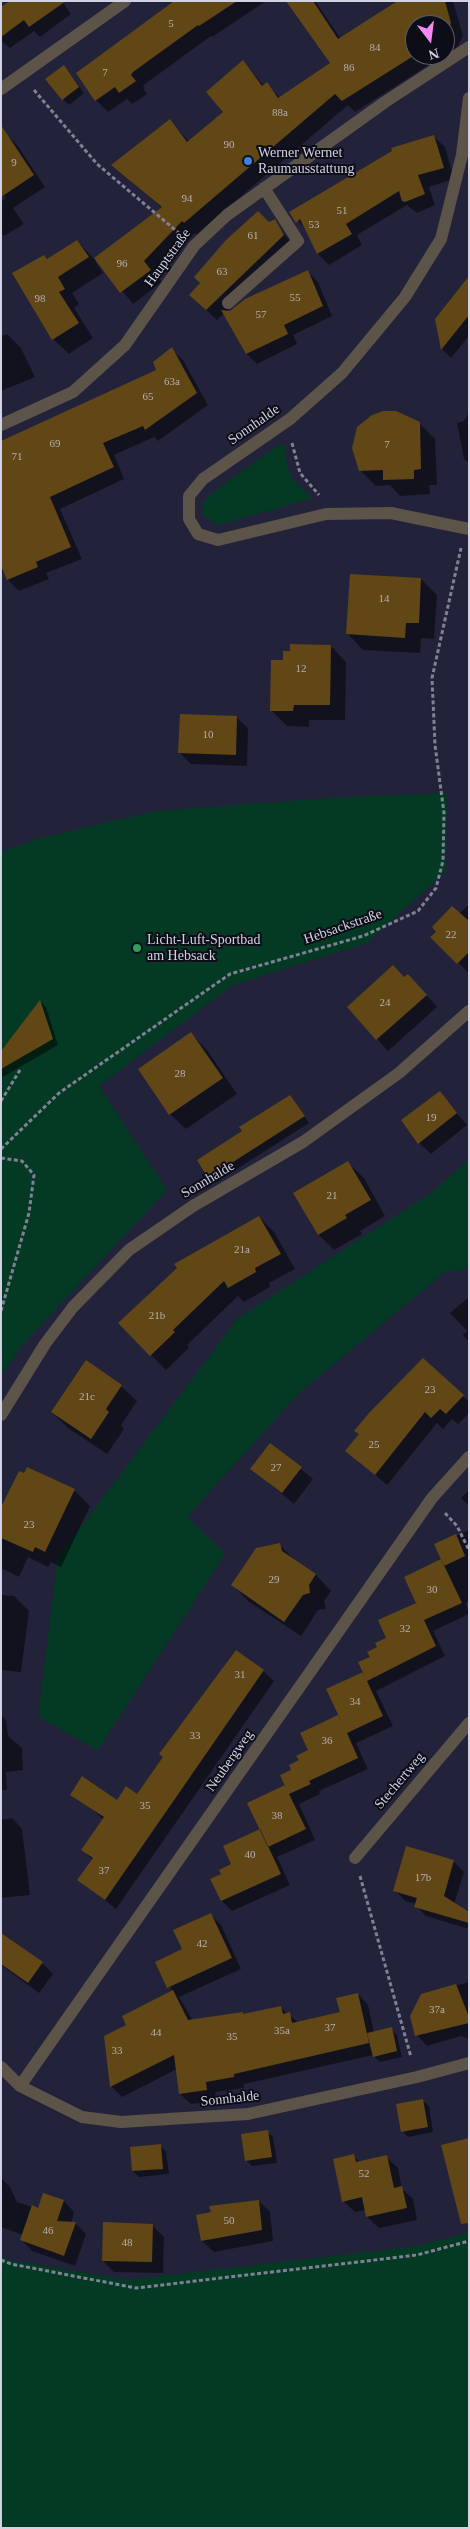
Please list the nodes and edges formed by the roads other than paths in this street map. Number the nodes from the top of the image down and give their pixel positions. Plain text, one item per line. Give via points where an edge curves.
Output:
1 (125, 1) edge
2 (469, 47) edge
3 (1, 89) edge
4 (469, 98) edge
5 (264, 188) junction
6 (228, 303) dead end
7 (1, 425) edge
8 (467, 528) edge
9 (469, 1011) edge
10 (1, 1415) edge
11 (469, 1457) edge
12 (469, 1723) edge
13 (355, 1858) road end
14 (469, 2063) edge
15 (2, 2069) edge
16 (20, 2086) junction

1 - 3 street
2 - 5 street, Hauptstraße
4 - 8 street, Sonnhalde via 462,154 441,239 404,297 342,373 290,419 203,478 189,496 189,519 198,534 218,540 326,514 391,513
5 - 6 street via 298,241
5 - 7 street, Hauptstraße via 227,215 194,246 125,345 74,392
9 - 10 street, Sonnhalde via 399,1073 311,1136 193,1206 129,1250 45,1344
11 - 16 street, Neubergweg via 432,1498
12 - 13 street, Stechertweg
14 - 16 street, Sonnhalde via 416,2078 248,2114 121,2122 82,2117
15 - 16 street, Sonnhalde

